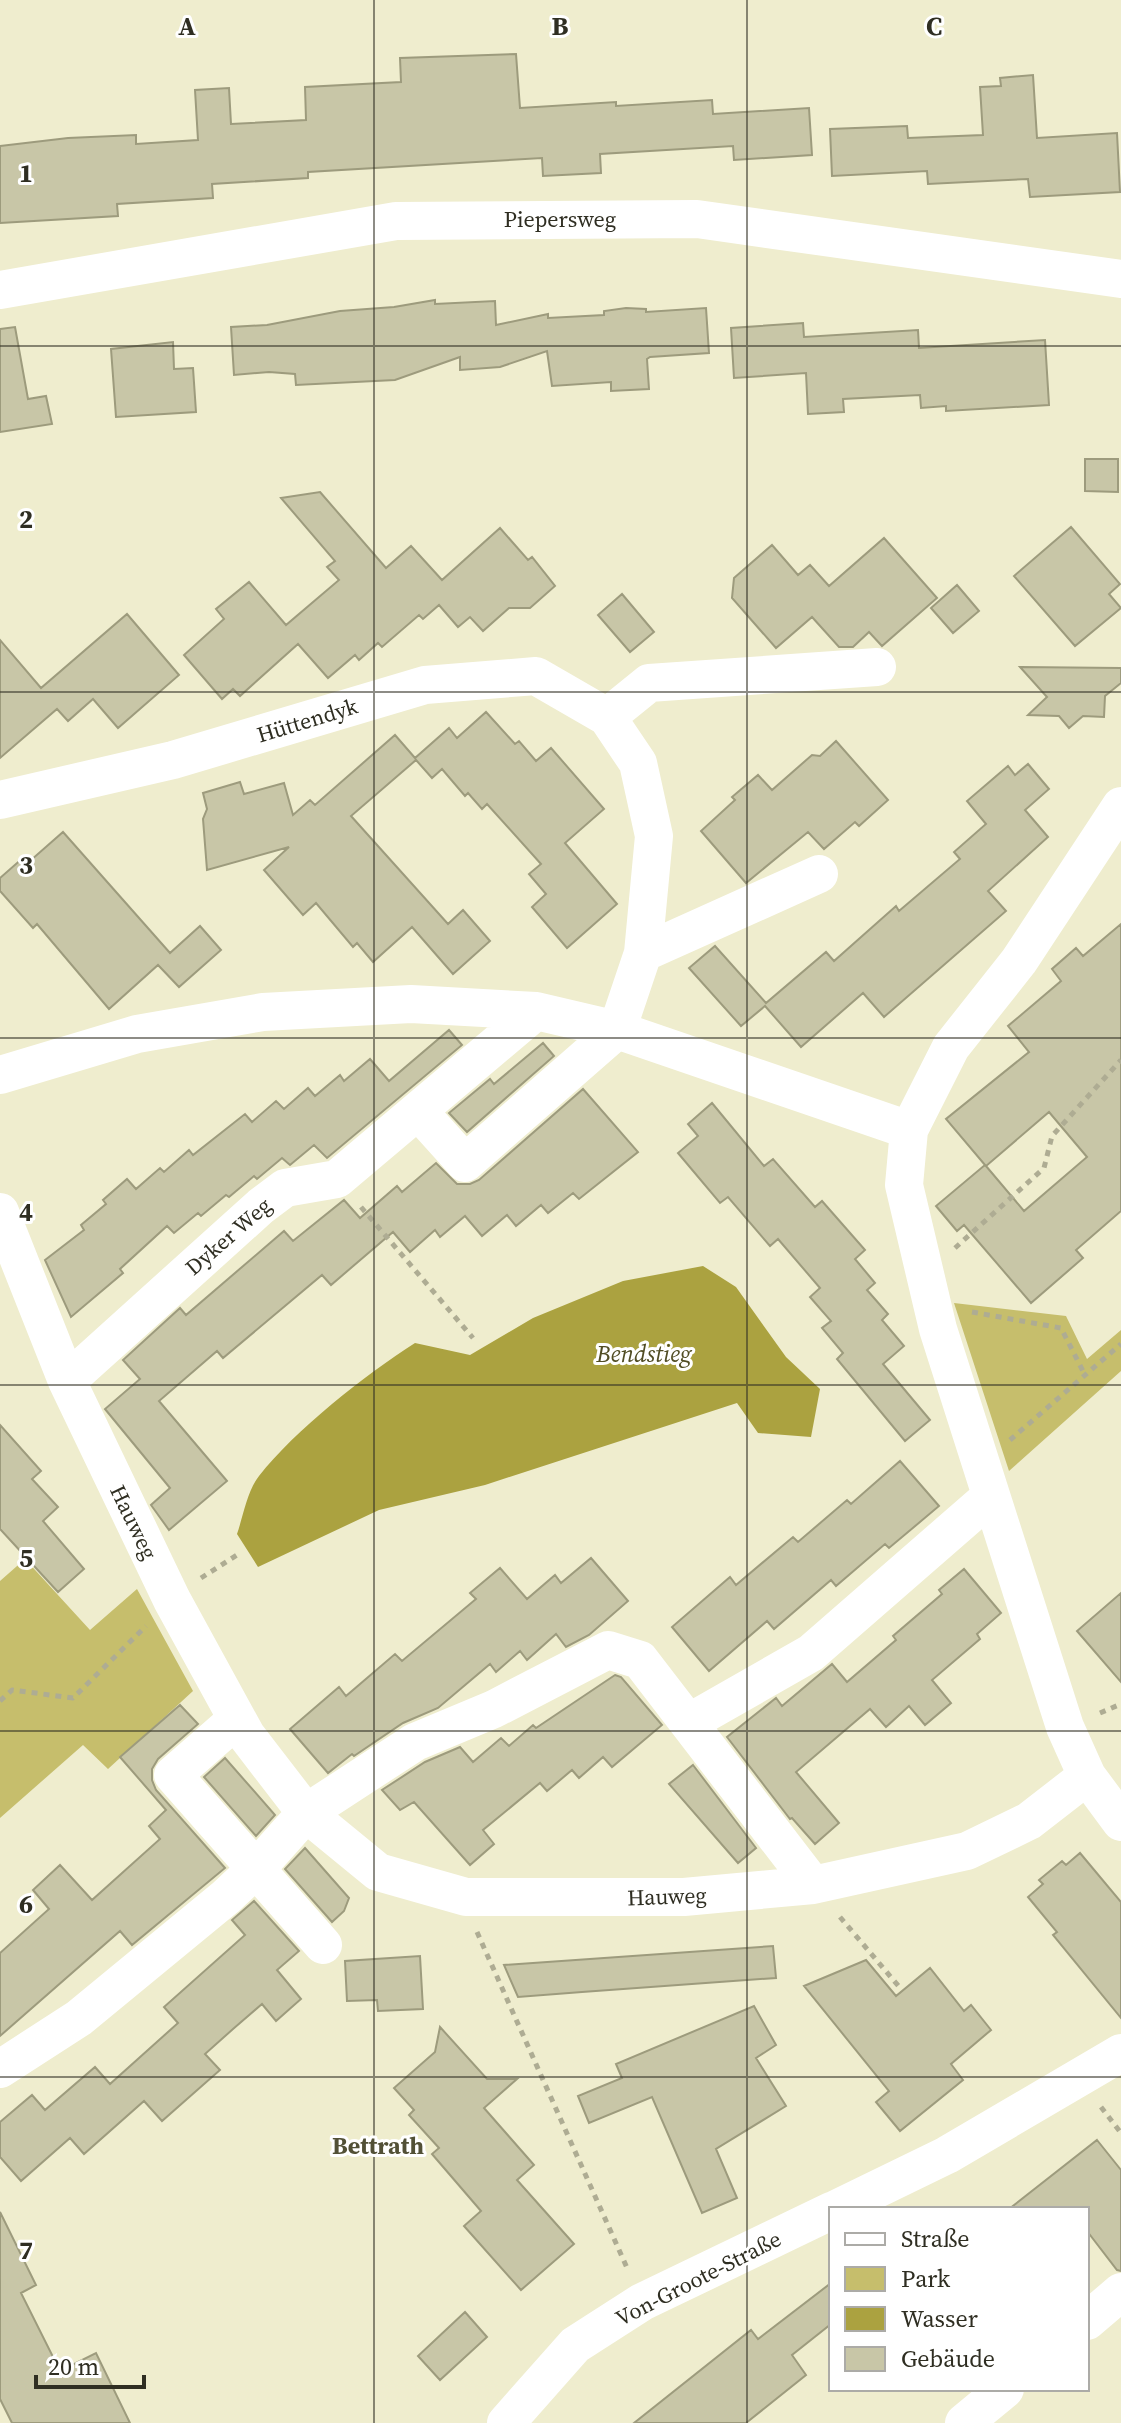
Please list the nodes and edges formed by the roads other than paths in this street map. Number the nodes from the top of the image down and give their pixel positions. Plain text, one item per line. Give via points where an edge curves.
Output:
1 (1121, 279) edge
2 (0, 290) edge
3 (877, 667) dead end
4 (607, 717) junction
5 (0, 800) edge
6 (1121, 806) edge
7 (819, 874) dead end
8 (643, 953) junction
9 (536, 1011) junction
10 (617, 1030) junction
11 (0, 1075) edge
12 (419, 1112) junction
13 (909, 1130) junction
14 (0, 1212) edge
15 (67, 1381) junction
16 (986, 1482) junction
17 (237, 1719) junction
18 (690, 1722) junction
19 (1087, 1776) junction
20 (306, 1813) junction
21 (1121, 1822) edge
22 (257, 1868) junction
23 (813, 1885) junction
24 (323, 1945) dead end
25 (1121, 2053) edge
26 (0, 2069) edge
27 (839, 2207) edge
28 (829, 2212) edge
29 (1121, 2292) edge
30 (1089, 2319) edge
31 (1003, 2391) edge
32 (506, 2423) edge
33 (964, 2423) edge

1 - 2 street, Piepersweg via 697,219 412,220
3 - 4 street via 649,683
4 - 5 street, Hüttendyk via 536,676 425,685 173,760
4 - 8 street, Hüttendyk via 638,763 654,836
6 - 13 street via 1019,961 951,1047
7 - 8 street
8 - 10 street, Hüttendyk
9 - 10 street
9 - 11 street via 411,1004 263,1012 137,1034
9 - 12 street, Dyker Weg
10 - 12 street via 465,1163
10 - 13 street
12 - 15 street, Dyker Weg via 337,1179 285,1188
13 - 16 street via 904,1185 938,1329
14 - 15 street, Hauweg
15 - 17 street, Hauweg via 172,1600
16 - 18 street via 811,1653
16 - 19 street via 1065,1727
17 - 20 street, Hauweg
17 - 22 street via 173,1775
18 - 20 street via 640,1660 608,1650 494,1709 415,1742
18 - 23 street
19 - 21 street
19 - 23 street, Hauweg via 1029,1821 967,1851
20 - 22 street
20 - 23 street, Hauweg via 378,1872 466,1897 684,1897
22 - 24 street
22 - 26 street via 79,2018
25 - 27 street, Von-Groote-Straße via 947,2155
28 - 32 street, Von-Groote-Straße via 642,2302 575,2345
29 - 30 street
31 - 33 street

